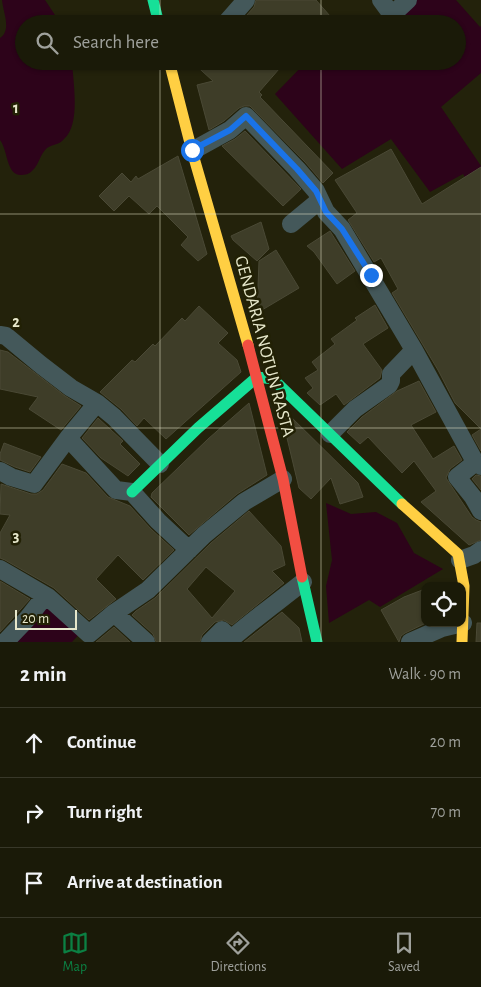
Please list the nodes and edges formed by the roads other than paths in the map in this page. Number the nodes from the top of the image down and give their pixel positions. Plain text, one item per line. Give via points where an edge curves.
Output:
1 (153, 0) edge
2 (246, 0) edge
3 (381, 0) edge
4 (408, 0) edge
5 (157, 15) edge
6 (233, 15) edge
7 (174, 70) edge
8 (192, 150) junction
9 (320, 200) junction
10 (291, 224) dead end
11 (0, 335) edge
12 (414, 350) junction
13 (257, 376) junction
14 (97, 403) junction
15 (330, 434) junction
16 (68, 438) junction
17 (160, 464) junction
18 (479, 464) edge
19 (0, 471) edge
20 (283, 479) junction
21 (132, 492) junction
22 (481, 511) edge
23 (189, 550) junction
24 (481, 550) edge
25 (460, 560) junction
26 (0, 569) edge
27 (303, 582) junction
28 (472, 590) edge
29 (45, 596) junction
30 (466, 610) edge
31 (114, 614) junction
32 (446, 627) edge
33 (462, 627) edge
34 (233, 640) edge
35 (5, 642) edge
36 (146, 642) edge
37 (210, 642) edge
38 (317, 642) edge
39 (410, 642) edge
40 (462, 642) edge

1 - 5 main road
2 - 6 street
3 - 4 street via 392,15
7 - 8 main road, GENDARIA NOTUN RASTA
8 - 9 street via 230,130 246,116 297,169
8 - 13 main road, GENDARIA NOTUN RASTA
9 - 10 street
9 - 12 street via 342,229
11 - 14 street via 6,336 71,388
12 - 15 street via 391,374 388,385 355,409
12 - 18 street
13 - 15 main road via 273,378
13 - 17 main road
13 - 20 main road, GENDARIA NOTUN RASTA
14 - 16 street
14 - 17 street
15 - 25 main road via 458,554
16 - 19 street via 34,484
16 - 21 street via 116,490
17 - 21 main road
18 - 22 street via 457,477
20 - 23 street via 244,502
20 - 27 main road, GENDARIA NOTUN RASTA
21 - 23 street
23 - 31 street via 148,590
24 - 25 street
25 - 28 main road
26 - 29 street
27 - 34 street via 252,620
27 - 38 main road, GENDARIA NOTUN RASTA
28 - 30 main road
29 - 31 street via 89,634
29 - 35 street
31 - 36 street
32 - 39 street
33 - 40 main road
34 - 37 street via 222,630

